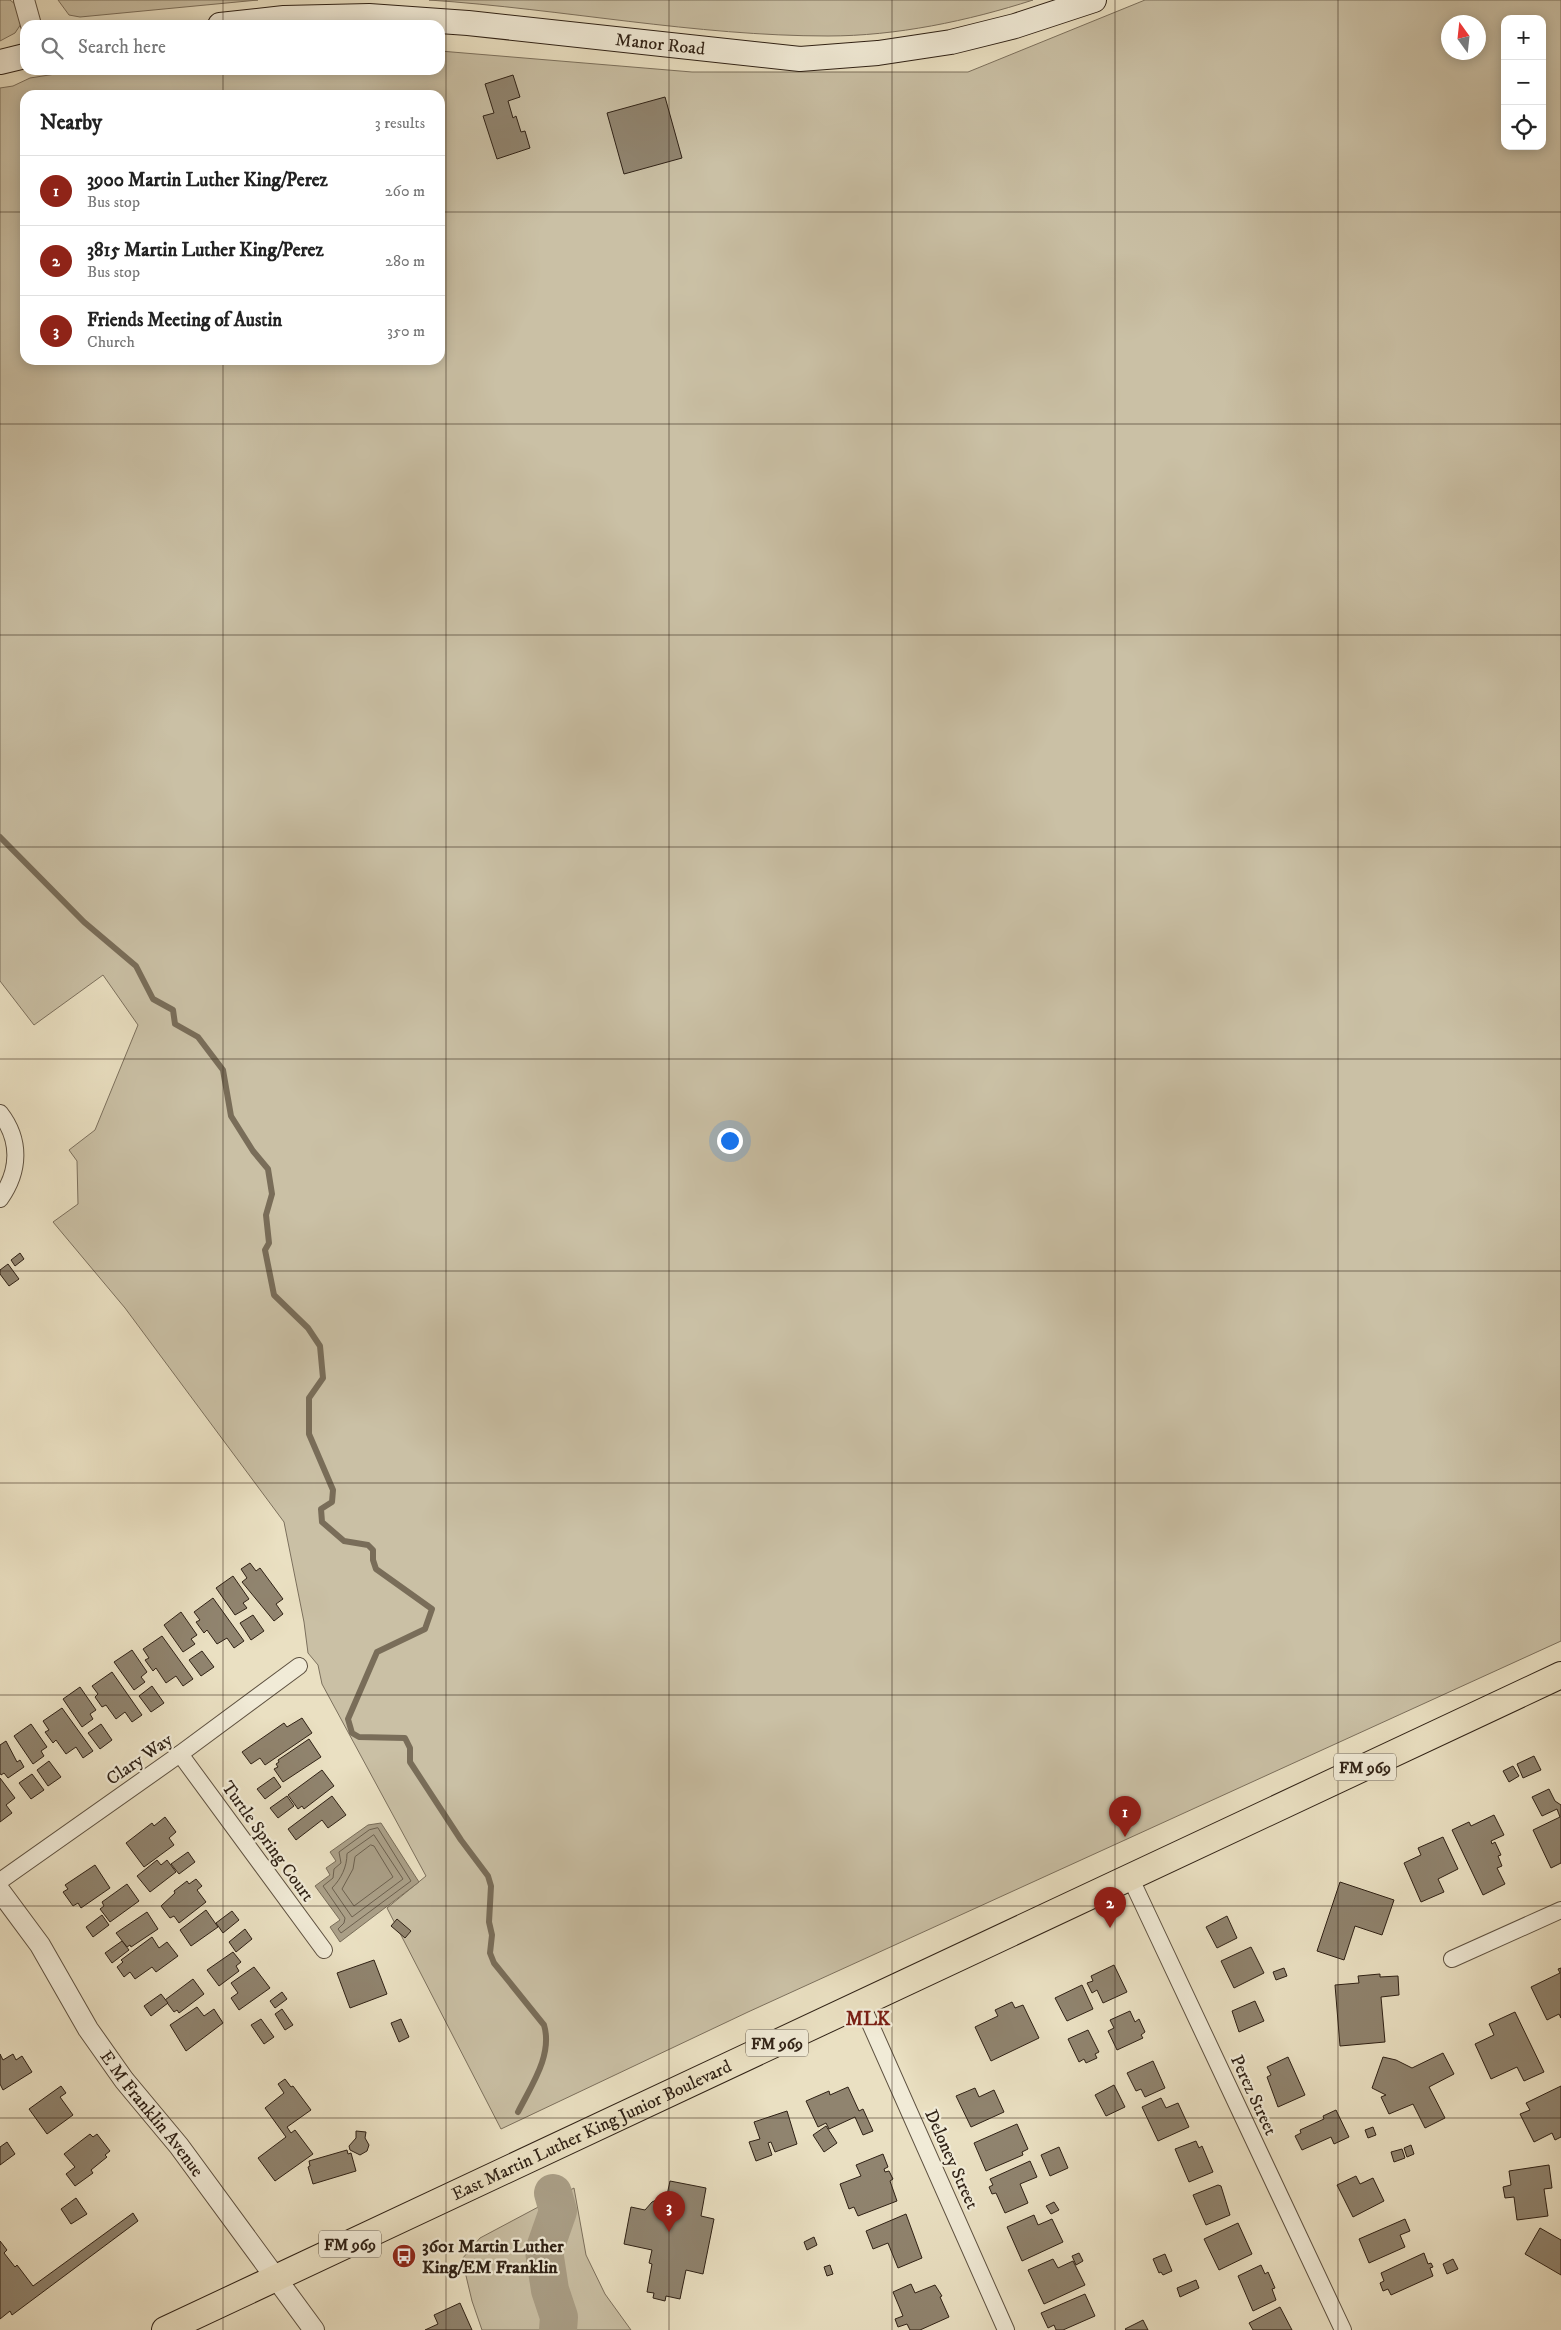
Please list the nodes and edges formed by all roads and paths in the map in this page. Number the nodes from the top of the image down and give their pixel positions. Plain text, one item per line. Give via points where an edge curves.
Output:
1 (24, 0) edge
2 (1094, 0) edge
3 (30, 20) edge
4 (266, 20) edge
5 (426, 20) edge
6 (445, 21) edge
7 (20, 57) edge
8 (0, 62) edge
9 (0, 1113) edge
10 (0, 1199) edge
11 (299, 1666) dead end
12 (1561, 1676) edge
13 (180, 1754) junction
14 (1130, 1877) junction
15 (0, 1881) edge
16 (0, 1891) edge
17 (1561, 1910) edge
18 (324, 1950) dead end
19 (1452, 1959) dead end
20 (862, 2003) junction
21 (276, 2278) junction
22 (165, 2330) edge
23 (314, 2330) edge
24 (1006, 2330) edge
25 (1343, 2330) edge

1 - 3 street
2 - 6 main road, Manor Road via 951,42 878,53 800,59
4 - 5 main road, Manor Road via 369,16
7 - 8 main road
9 - 10 street via 13,1135 17,1153 15,1170
11 - 13 street, Clary Way
12 - 14 main road, East Martin Luther King Junior Boulevard / FM 969
13 - 15 street, Clary Way
13 - 18 street, Turtle Spring Court
14 - 20 main road, East Martin Luther King Junior Boulevard / FM 969
14 - 25 street, Perez Street
16 - 21 street, E M Franklin Avenue via 40,1945 93,2036 124,2080 179,2146
17 - 19 street
20 - 21 main road, East Martin Luther King Junior Boulevard / FM 969
20 - 24 street, Deloney Street
21 - 22 main road, East Martin Luther King Junior Boulevard / FM 969
21 - 23 street, E M Franklin Avenue

